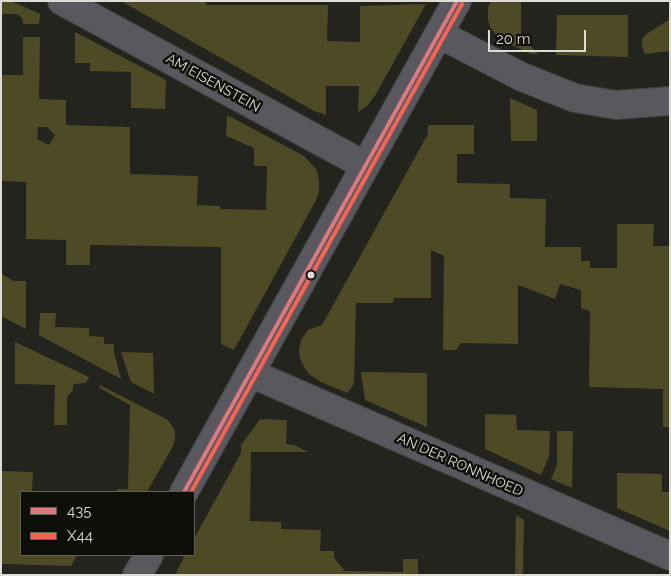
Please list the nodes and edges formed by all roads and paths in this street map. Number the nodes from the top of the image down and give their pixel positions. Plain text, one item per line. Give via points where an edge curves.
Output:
1 (62, 1) edge
2 (457, 1) edge
3 (439, 34) junction
4 (670, 100) edge
5 (364, 165) junction
6 (250, 374) junction
7 (185, 491) edge
8 (148, 556) edge
9 (670, 556) edge
10 (137, 575) edge

1 - 5 street, AM EISENSTEIN
2 - 3 street
3 - 4 street via 522,77 576,98 616,105
3 - 5 street
5 - 6 street
6 - 7 street
6 - 9 street, AN DER RONNHOED
8 - 10 street

